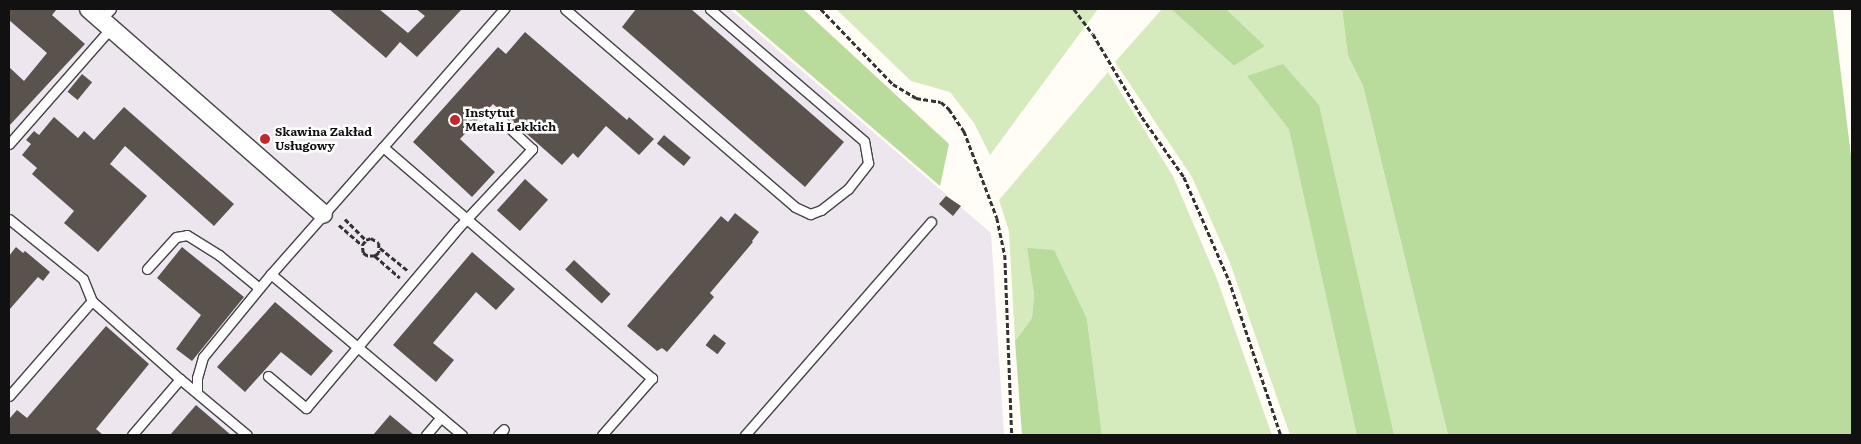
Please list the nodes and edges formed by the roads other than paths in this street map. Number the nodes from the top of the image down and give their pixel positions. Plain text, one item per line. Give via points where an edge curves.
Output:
1 (504, 9) edge
2 (565, 9) edge
3 (710, 9) edge
4 (103, 16) edge
5 (499, 118) dead end
6 (9, 144) edge
7 (383, 147) junction
8 (324, 214) junction
9 (9, 219) edge
10 (466, 220) junction
11 (931, 222) dead end
12 (147, 269) dead end
13 (271, 274) junction
14 (259, 288) junction
15 (92, 300) junction
16 (356, 346) junction
17 (268, 376) dead end
18 (180, 379) junction
19 (197, 393) junction
20 (9, 396) edge
21 (441, 417) junction
22 (132, 435) edge
23 (247, 435) edge
24 (426, 435) edge
25 (462, 435) edge
26 (602, 435) edge
27 (745, 435) edge

1 - 7 lane
2 - 3 lane via 795,207 810,214 821,210 848,189 868,163 864,141
4 - 6 lane
4 - 8 street
5 - 10 lane via 532,149
7 - 8 lane
7 - 10 lane
8 - 13 lane
9 - 15 lane via 83,279
10 - 16 lane
10 - 26 lane via 652,378
11 - 27 lane
12 - 14 lane via 176,237 187,235 219,255
13 - 14 lane
13 - 16 lane
14 - 19 lane via 203,357
15 - 18 lane
15 - 20 lane
16 - 17 lane via 306,408
16 - 21 lane
18 - 19 lane
18 - 22 lane
19 - 23 lane
21 - 24 lane
21 - 25 lane

